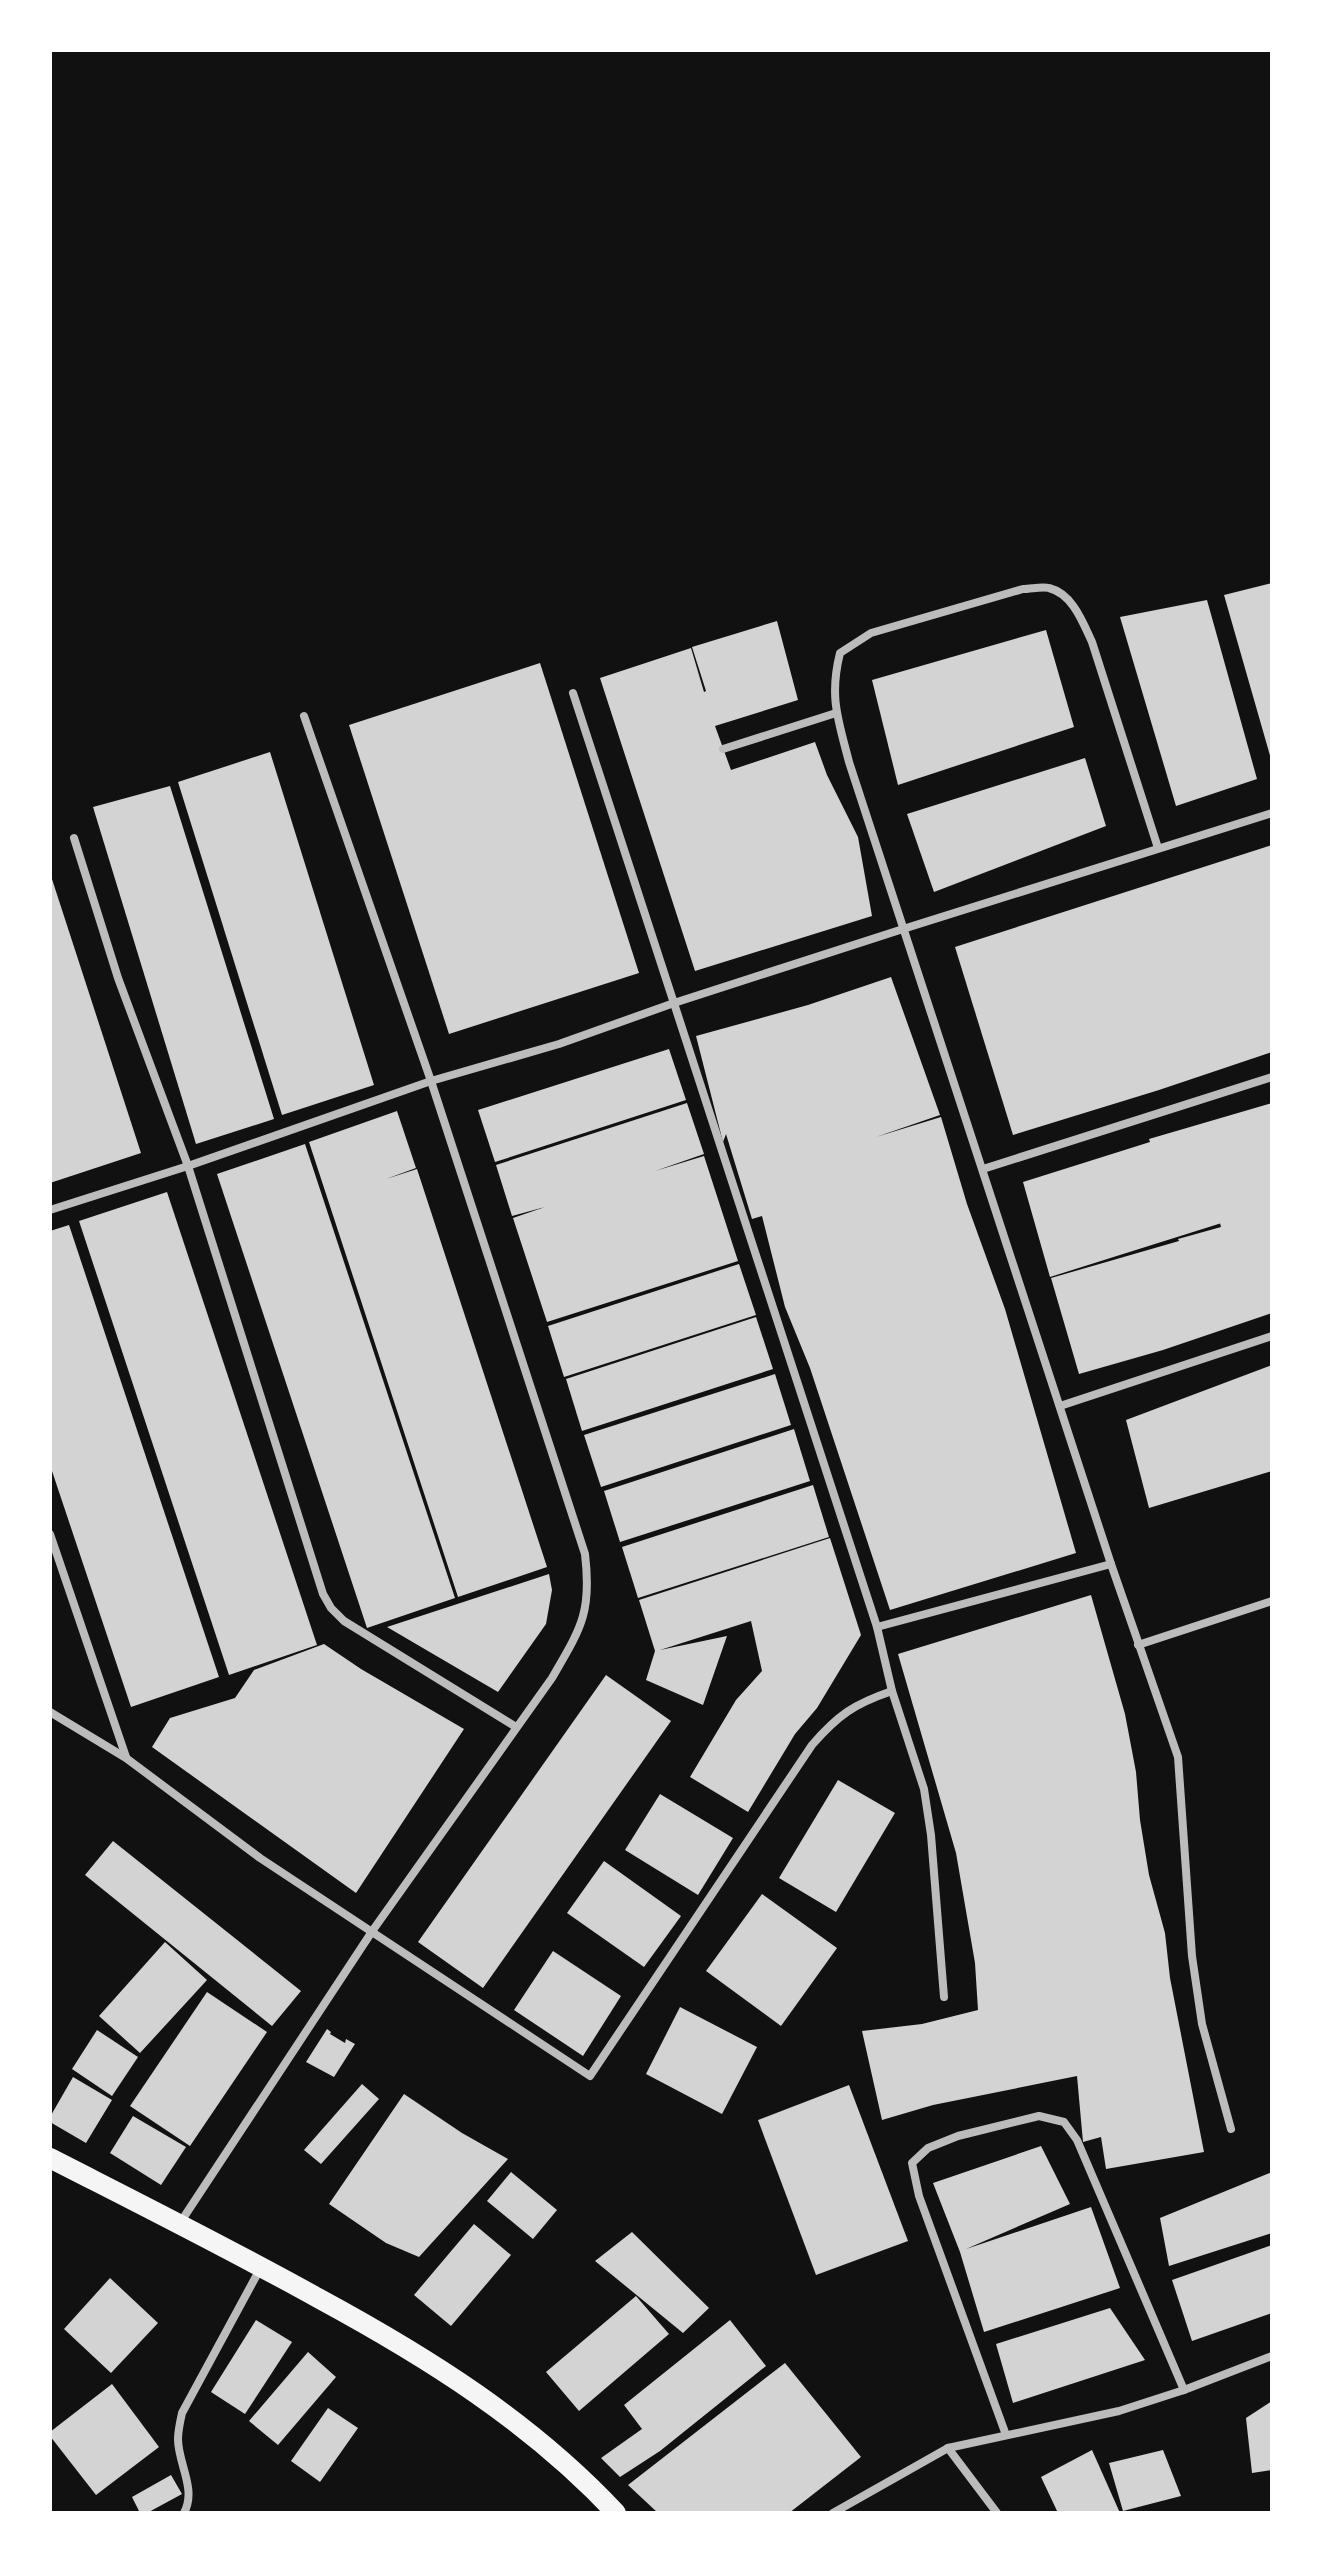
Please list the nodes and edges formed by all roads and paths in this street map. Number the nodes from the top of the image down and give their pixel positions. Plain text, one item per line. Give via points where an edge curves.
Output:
1 (573, 693) dead end
2 (836, 713) junction
3 (304, 716) dead end
4 (723, 749) dead end
5 (1272, 813) edge
6 (74, 838) dead end
7 (1158, 848) junction
8 (903, 929) junction
9 (674, 1003) junction
10 (1272, 1077) edge
11 (431, 1081) junction
12 (188, 1166) junction
13 (983, 1169) junction
14 (50, 1210) edge
15 (1272, 1336) edge
16 (1060, 1406) junction
17 (50, 1534) edge
18 (1111, 1564) junction
19 (1272, 1601) edge
20 (877, 1627) junction
21 (1138, 1645) junction
22 (892, 1691) junction
23 (50, 1712) edge
24 (516, 1727) junction
25 (126, 1758) junction
26 (373, 1930) junction
27 (944, 1997) dead end
28 (1231, 2129) dead end
29 (50, 2158) edge
30 (179, 2224) junction
31 (262, 2266) junction
32 (1272, 2356) edge
33 (1184, 2390) junction
34 (1006, 2435) junction
35 (948, 2448) junction
36 (184, 2513) edge
37 (616, 2513) edge
38 (833, 2513) edge
39 (997, 2513) edge

1 - 9 street
2 - 4 street
2 - 7 street via 834,679 840,653 871,633 1023,589 1049,588 1067,598 1092,642
2 - 8 street
3 - 11 street
5 - 7 street
6 - 12 street via 118,978
7 - 8 street
8 - 9 street
8 - 13 street
9 - 11 street
9 - 20 street
10 - 13 street
11 - 12 street
11 - 24 street via 585,1554 587,1605 577,1635
12 - 14 street
12 - 24 street via 331,1608
13 - 16 street
15 - 16 street
16 - 18 street
17 - 25 street
18 - 20 street
18 - 21 street
19 - 21 street
20 - 22 street
21 - 28 street via 1178,1757 1192,1956 1202,2024
22 - 26 street via 861,1702 832,1722 812,1745 590,2076
22 - 27 street via 924,1789
23 - 25 street
24 - 26 street
25 - 26 street via 260,1858
26 - 30 street
29 - 30 main road
30 - 31 main road
31 - 36 street via 182,2413 178,2439 189,2488
31 - 37 main road via 481,2395
32 - 33 street
33 - 34 street via 1119,2411
33 - 34 street via 1077,2140 1064,2122 1039,2116 948,2140 928,2148 912,2163 919,2196
34 - 35 street
35 - 38 street
35 - 39 street

